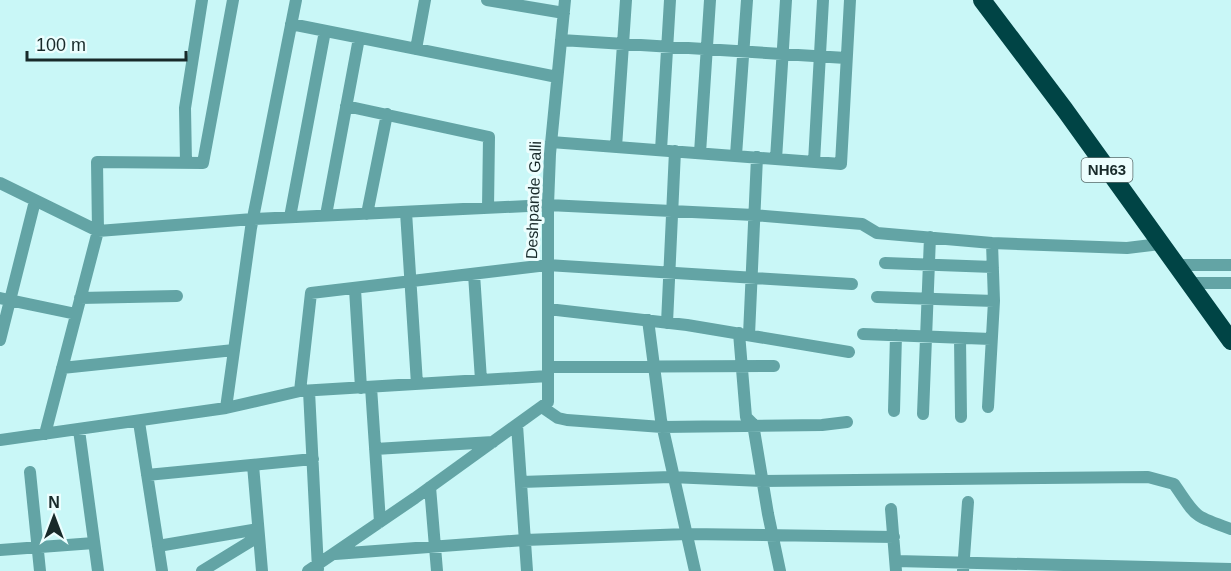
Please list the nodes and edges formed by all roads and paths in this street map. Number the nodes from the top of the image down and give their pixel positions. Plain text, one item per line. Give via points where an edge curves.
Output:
1 (202, 0) edge
2 (233, 0) edge
3 (296, 0) edge
4 (425, 0) edge
5 (487, 0) edge
6 (565, 0) edge
7 (626, 0) edge
8 (670, 0) edge
9 (710, 0) edge
10 (747, 0) edge
11 (786, 0) edge
12 (823, 0) edge
13 (850, 0) edge
14 (982, 0) edge
15 (564, 13) junction
16 (291, 24) junction
17 (325, 31) junction
18 (358, 38) junction
19 (561, 40) junction
20 (621, 44) junction
21 (667, 47) junction
22 (416, 49) junction
23 (707, 49) junction
24 (743, 52) junction
25 (781, 54) junction
26 (820, 56) junction
27 (846, 58) junction
28 (557, 77) junction
29 (346, 106) junction
30 (387, 114) junction
31 (551, 142) junction
32 (616, 147) junction
33 (660, 150) junction
34 (675, 152) junction
35 (700, 153) junction
36 (736, 156) junction
37 (757, 157) junction
38 (776, 159) junction
39 (814, 162) junction
40 (186, 163) junction
41 (0, 183) edge
42 (35, 201) junction
43 (548, 205) junction
44 (488, 208) junction
45 (671, 211) junction
46 (406, 212) junction
47 (367, 214) junction
48 (326, 215) junction
49 (754, 215) junction
50 (290, 217) junction
51 (253, 219) junction
52 (98, 231) junction
53 (930, 237) junction
54 (992, 243) junction
55 (1160, 244) junction
56 (885, 263) dead end
57 (928, 264) junction
58 (1175, 265) junction
59 (1231, 265) edge
60 (547, 266) junction
61 (993, 267) junction
62 (669, 272) junction
63 (474, 274) junction
64 (752, 277) junction
65 (410, 282) junction
66 (1189, 283) junction
67 (1231, 283) edge
68 (852, 284) dead end
69 (355, 289) junction
70 (177, 296) dead end
71 (877, 297) dead end
72 (80, 298) junction
73 (5, 299) edge
74 (928, 300) junction
75 (994, 301) junction
76 (548, 309) junction
77 (76, 314) junction
78 (648, 320) junction
79 (667, 323) junction
80 (744, 334) junction
81 (862, 334) dead end
82 (896, 335) junction
83 (925, 336) junction
84 (960, 338) junction
85 (991, 339) junction
86 (0, 340) edge
87 (1231, 342) edge
88 (234, 350) junction
89 (849, 352) dead end
90 (654, 366) junction
91 (741, 366) junction
92 (774, 366) dead end
93 (62, 368) junction
94 (548, 371) junction
95 (481, 380) junction
96 (417, 384) junction
97 (366, 387) junction
98 (305, 391) junction
99 (545, 404) junction
100 (988, 407) dead end
101 (226, 408) junction
102 (894, 411) dead end
103 (923, 414) dead end
104 (961, 417) dead end
105 (139, 422) junction
106 (847, 422) dead end
107 (753, 424) junction
108 (517, 425) junction
109 (662, 427) junction
110 (79, 430) junction
111 (45, 434) junction
112 (0, 440) edge
113 (493, 442) junction
114 (375, 449) junction
115 (313, 459) junction
116 (253, 465) junction
117 (30, 472) dead end
118 (147, 475) junction
119 (671, 477) junction
120 (762, 481) junction
121 (521, 482) junction
122 (430, 488) junction
123 (968, 502) dead end
124 (891, 509) dead end
125 (380, 522) junction
126 (1231, 529) edge
127 (259, 533) junction
128 (687, 534) junction
129 (772, 536) junction
130 (894, 537) junction
131 (525, 540) junction
132 (94, 543) junction
133 (158, 546) junction
134 (37, 547) junction
135 (436, 547) junction
136 (0, 550) edge
137 (333, 554) junction
138 (896, 566) edge
139 (963, 567) edge
140 (315, 569) edge
141 (1174, 569) edge
142 (1231, 569) edge
143 (1217, 570) edge
144 (40, 571) edge
145 (98, 571) edge
146 (162, 571) edge
147 (202, 571) edge
148 (262, 571) edge
149 (437, 571) edge
150 (527, 571) edge
151 (695, 571) edge
152 (780, 571) edge

1 - 40 street via 185,108
2 - 40 street via 202,163
3 - 16 street
4 - 22 street
5 - 15 street
6 - 15 street, Deshpande Galli
7 - 20 street
8 - 21 street
9 - 23 street
10 - 24 street
11 - 25 street
12 - 26 street
13 - 27 street
14 - 55 highway, NH63
15 - 19 street, Deshpande Galli
16 - 17 street
16 - 51 street
17 - 18 street
17 - 50 street
18 - 22 street
18 - 29 street
19 - 20 street
19 - 28 street, Deshpande Galli
20 - 21 street
20 - 32 street
21 - 23 street
21 - 33 street
22 - 28 street
23 - 24 street
23 - 35 street
24 - 25 street
24 - 36 street
25 - 26 street
25 - 38 street
26 - 27 street
26 - 39 street
27 - 39 street via 841,164
28 - 31 street, Deshpande Galli
29 - 30 street
29 - 48 street
30 - 44 street via 489,137
30 - 47 street
31 - 32 street
31 - 43 street, Deshpande Galli
32 - 33 street
33 - 34 street
34 - 35 street
34 - 45 street
35 - 36 street
36 - 37 street
37 - 38 street
37 - 49 street
38 - 39 street
40 - 52 street via 97,162
41 - 42 street
42 - 52 street
42 - 73 street
43 - 44 street
43 - 45 street
43 - 60 street, Deshpande Galli
44 - 46 street
45 - 49 street
45 - 62 street
46 - 47 street
46 - 65 street
47 - 48 street
48 - 50 street
49 - 53 street via 862,224 877,233
49 - 64 street
50 - 51 street
51 - 52 street
51 - 88 street
52 - 72 street
53 - 54 street
53 - 57 street
54 - 55 street via 1126,248
54 - 61 street
55 - 58 highway, NH63
56 - 57 street
57 - 61 street
57 - 74 street
58 - 59 street
58 - 66 highway, NH63
60 - 62 street
60 - 63 street
60 - 76 street, Deshpande Galli
61 - 75 street
62 - 64 street
62 - 79 street
63 - 65 street
63 - 95 street
64 - 68 street
64 - 80 street
65 - 69 street
65 - 96 street
66 - 67 street
66 - 87 highway, NH63
69 - 97 street
69 - 98 street via 311,293
70 - 72 street
71 - 74 street
72 - 77 street
73 - 77 street
73 - 86 street
74 - 75 street
74 - 83 street
75 - 85 street
76 - 78 street
76 - 94 street, Deshpande Galli
77 - 93 street
78 - 79 street
78 - 90 street
79 - 80 street
80 - 89 street
80 - 91 street
81 - 82 street
82 - 83 street
82 - 102 street
83 - 84 street
83 - 103 street
84 - 85 street
84 - 104 street
85 - 100 street
88 - 93 street
88 - 101 street
90 - 91 street
90 - 94 street
90 - 109 street
91 - 92 street
91 - 107 street via 746,417
93 - 111 street
94 - 95 street
94 - 99 street, Deshpande Galli
95 - 96 street
96 - 97 street
97 - 98 street
97 - 114 street
98 - 101 street
98 - 115 street
99 - 108 street
99 - 109 street via 558,418 567,420
101 - 105 street
105 - 110 street
105 - 118 street
106 - 107 street
107 - 109 street
107 - 120 street
108 - 113 street
108 - 121 street
109 - 119 street
110 - 111 street
110 - 132 street
111 - 112 street
113 - 114 street
113 - 122 street
114 - 125 street
115 - 116 street
115 - 140 street
116 - 118 street
116 - 127 street
117 - 134 street
118 - 133 street
119 - 120 street
119 - 121 street
119 - 128 street
120 - 126 street via 1148,477 1174,484 1199,518
120 - 129 street
121 - 131 street
122 - 125 street
122 - 135 street
123 - 139 street
124 - 130 street
125 - 137 street
127 - 133 street
127 - 147 street
127 - 148 street
128 - 129 street
128 - 131 street
128 - 151 street
129 - 130 street
129 - 152 street
130 - 138 street
131 - 135 street
131 - 150 street
132 - 134 street
132 - 145 street
133 - 146 street
134 - 136 street
134 - 144 street
135 - 137 street
135 - 149 street
137 - 140 street
138 - 139 street
139 - 141 street
141 - 143 street
142 - 143 street

